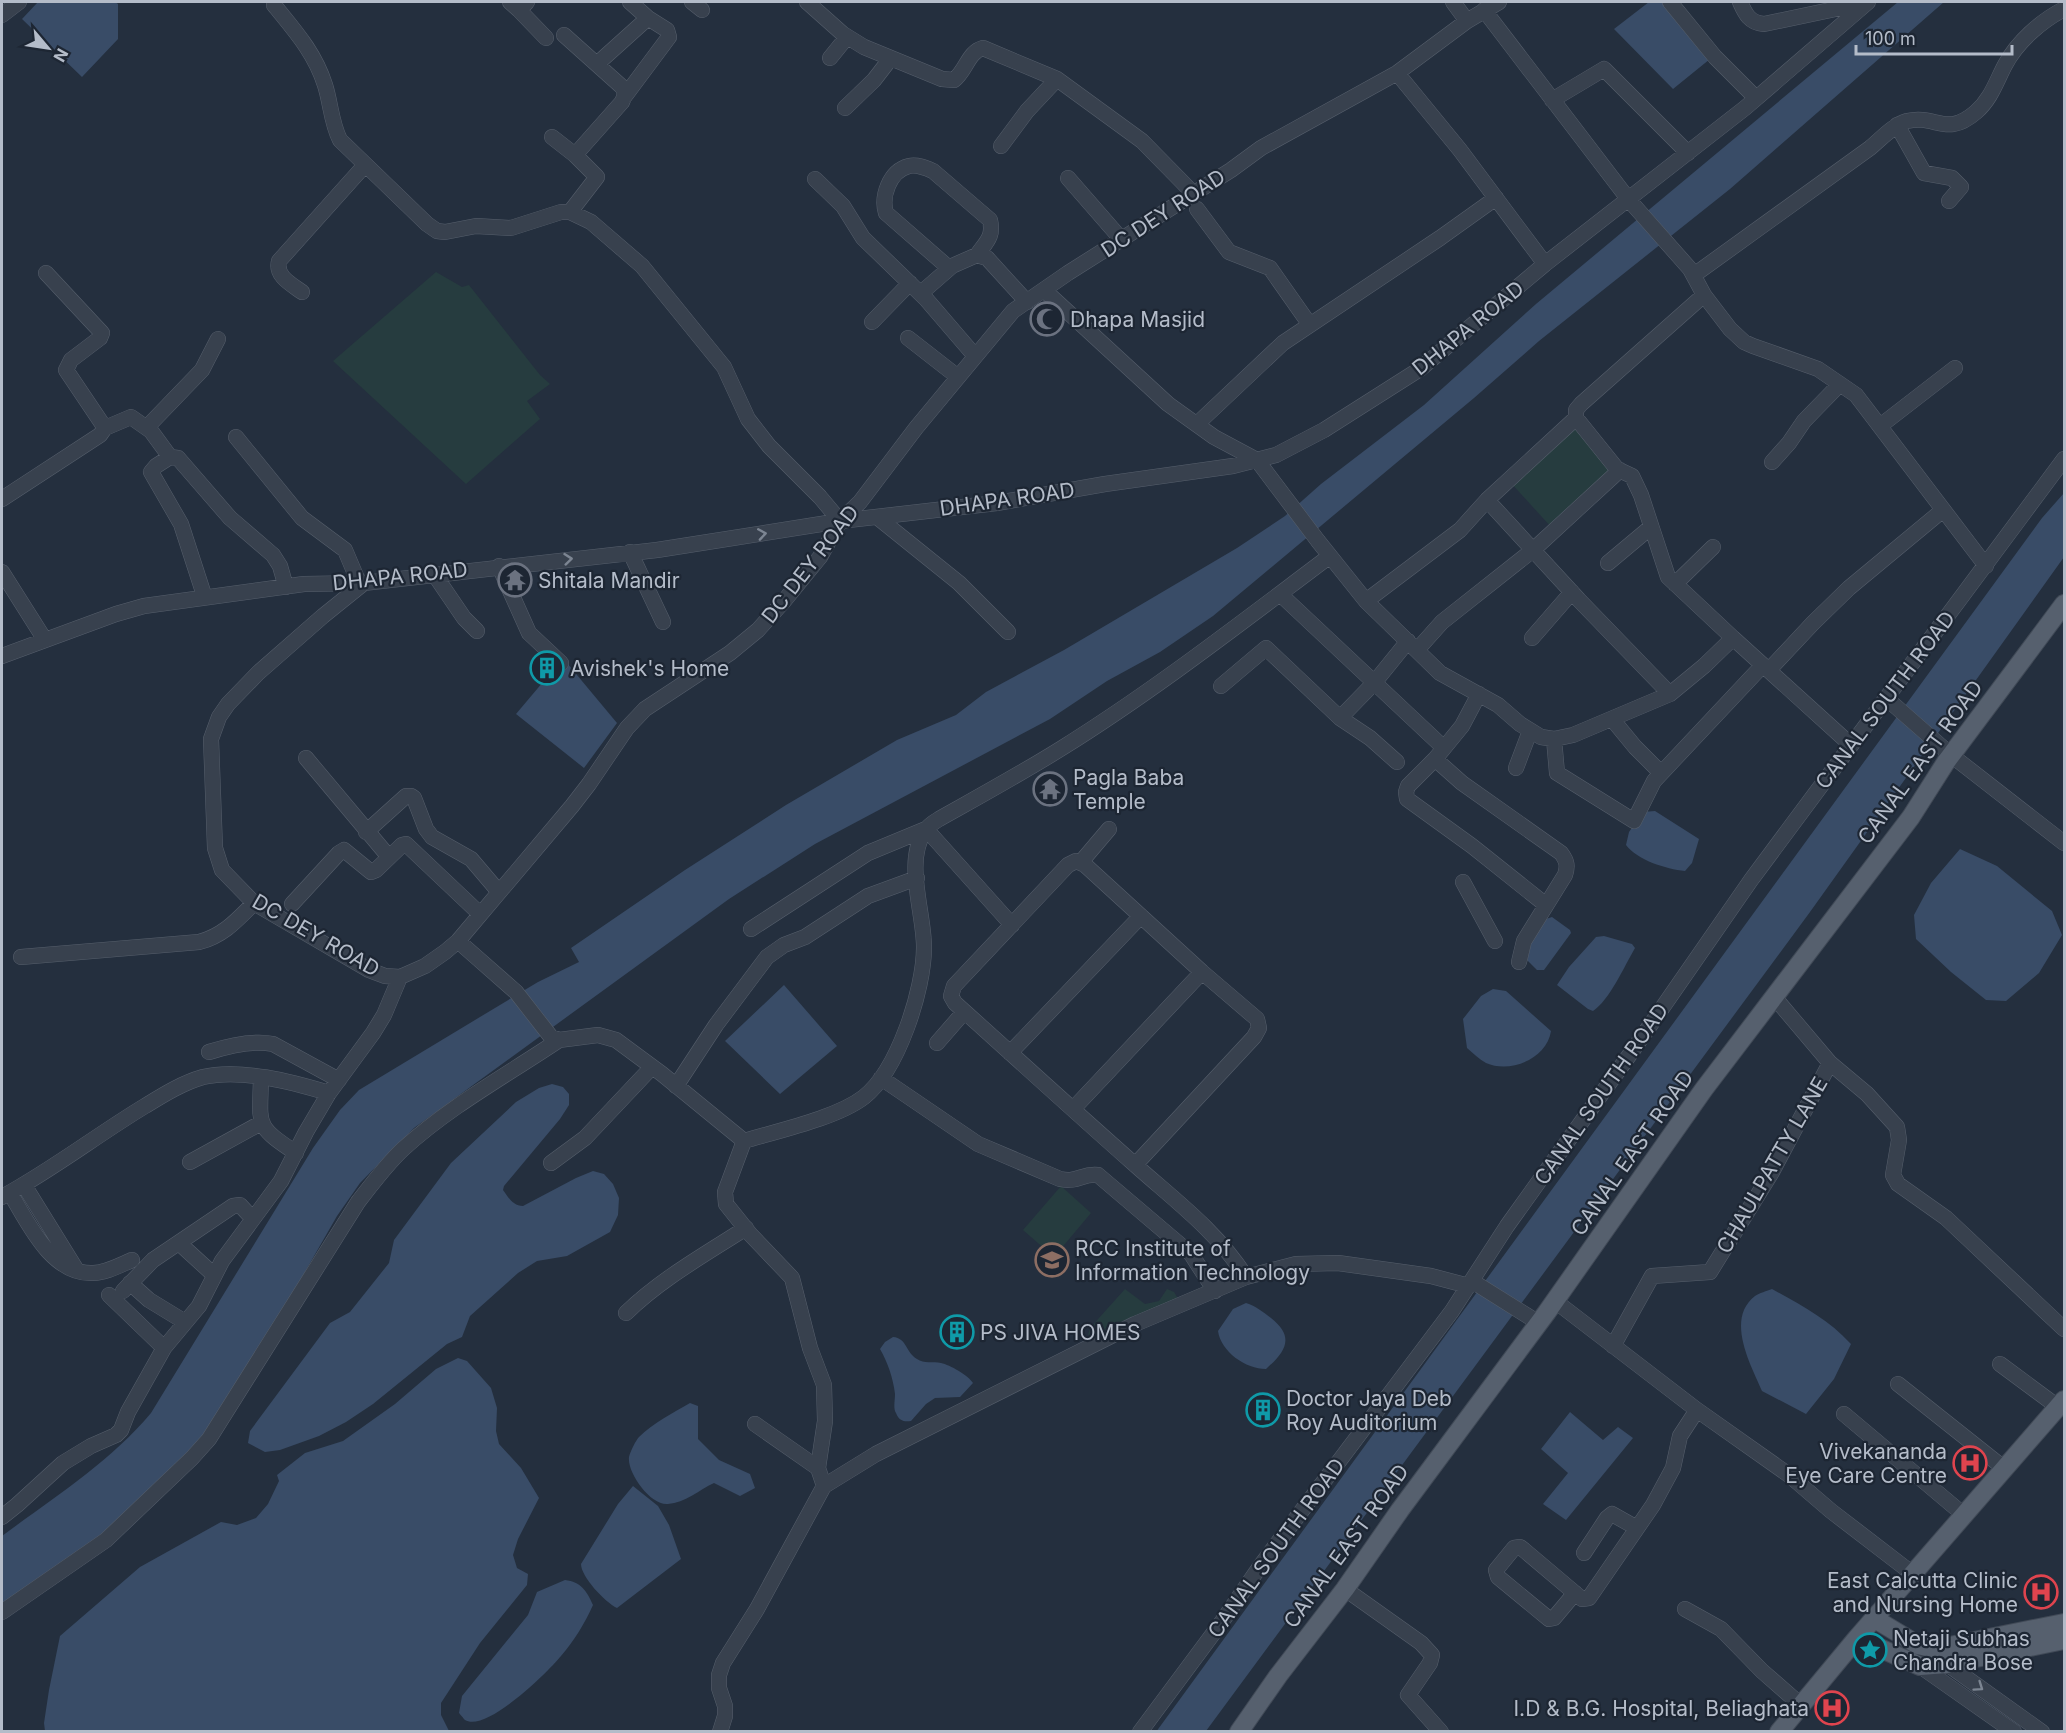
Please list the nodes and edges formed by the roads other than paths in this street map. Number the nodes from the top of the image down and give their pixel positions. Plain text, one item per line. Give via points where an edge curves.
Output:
1 (19, 2) edge
2 (274, 2) edge
3 (630, 2) edge
4 (807, 2) edge
5 (1453, 2) edge
6 (1500, 2) edge
7 (1670, 2) edge
8 (1740, 2) edge
9 (1868, 2) edge
10 (519, 4) edge
11 (2064, 9) edge
12 (1484, 10) junction
13 (2, 15) edge
14 (648, 18) junction
15 (1467, 21) junction
16 (564, 34) dead end
17 (847, 37) junction
18 (546, 38) dead end
19 (830, 58) dead end
20 (891, 58) junction
21 (598, 63) junction
22 (1396, 73) junction
23 (1057, 79) junction
24 (625, 96) junction
25 (1756, 98) junction
26 (1552, 100) junction
27 (845, 108) dead end
28 (1897, 125) junction
29 (552, 137) dead end
30 (1000, 146) dead end
31 (1688, 153) junction
32 (575, 155) junction
33 (365, 165) junction
34 (1068, 178) dead end
35 (815, 179) dead end
36 (1496, 198) junction
37 (1629, 200) junction
38 (1949, 201) dead end
39 (1195, 202) junction
40 (570, 212) junction
41 (1122, 240) junction
42 (977, 255) junction
43 (1545, 264) junction
44 (949, 268) junction
45 (1692, 272) junction
46 (46, 273) dead end
47 (915, 288) junction
48 (1044, 290) junction
49 (302, 292) dead end
50 (1704, 295) junction
51 (1027, 302) junction
52 (872, 322) dead end
53 (1310, 325) junction
54 (908, 338) dead end
55 (218, 339) dead end
56 (975, 356) junction
57 (1955, 368) dead end
58 (958, 377) junction
59 (1840, 384) junction
60 (1576, 418) junction
61 (1197, 424) junction
62 (1880, 426) junction
63 (105, 428) junction
64 (150, 431) junction
65 (236, 437) dead end
66 (170, 457) junction
67 (2064, 459) edge
68 (1257, 460) junction
69 (1772, 462) dead end
70 (1620, 470) junction
71 (2, 499) edge
72 (1487, 500) junction
73 (1943, 510) junction
74 (877, 517) junction
75 (840, 521) junction
76 (1651, 527) junction
77 (1713, 547) dead end
78 (1533, 550) junction
79 (630, 552) junction
80 (1330, 556) junction
81 (1608, 563) dead end
82 (499, 566) junction
83 (1986, 566) junction
84 (2, 572) edge
85 (434, 574) junction
86 (362, 583) junction
87 (1675, 584) junction
88 (286, 587) junction
89 (1572, 592) junction
90 (1280, 594) junction
91 (205, 598) junction
92 (1366, 601) junction
93 (2064, 604) edge
94 (663, 622) dead end
95 (477, 631) dead end
96 (1008, 632) dead end
97 (1532, 638) dead end
98 (1733, 638) junction
99 (45, 640) junction
100 (1412, 645) junction
101 (2, 656) edge
102 (561, 663) dead end
103 (1766, 668) junction
104 (1374, 683) junction
105 (1221, 686) dead end
106 (1479, 694) junction
107 (1670, 694) junction
108 (1886, 698) junction
109 (1340, 718) junction
110 (1612, 719) junction
111 (1530, 731) junction
112 (1554, 738) junction
113 (1851, 745) junction
114 (1439, 754) junction
115 (1952, 755) junction
116 (306, 758) dead end
117 (1397, 762) dead end
118 (1516, 768) dead end
119 (1661, 773) junction
120 (926, 829) junction
121 (1109, 829) dead end
122 (366, 832) junction
123 (2064, 843) edge
124 (389, 857) junction
125 (1081, 862) junction
126 (917, 878) junction
127 (1463, 882) dead end
128 (499, 892) junction
129 (254, 903) junction
130 (292, 904) dead end
131 (1546, 905) junction
132 (480, 914) junction
133 (1141, 916) junction
134 (1012, 925) junction
135 (751, 929) dead end
136 (458, 941) junction
137 (1495, 941) dead end
138 (21, 957) dead end
139 (1519, 962) dead end
140 (1202, 972) junction
141 (400, 977) junction
142 (1775, 998) junction
143 (964, 1012) junction
144 (555, 1039) junction
145 (937, 1043) dead end
146 (209, 1052) dead end
147 (1011, 1053) junction
148 (1830, 1063) junction
149 (652, 1067) junction
150 (261, 1077) junction
151 (881, 1078) junction
152 (339, 1080) junction
153 (676, 1086) junction
154 (329, 1093) junction
155 (1073, 1110) junction
156 (261, 1123) junction
157 (744, 1142) junction
158 (296, 1153) junction
159 (190, 1162) dead end
160 (550, 1163) dead end
161 (1135, 1165) junction
162 (24, 1185) junction
163 (6, 1195) edge
164 (253, 1219) junction
165 (746, 1228) junction
166 (179, 1243) junction
167 (132, 1260) dead end
168 (77, 1270) junction
169 (213, 1275) junction
170 (1246, 1277) junction
171 (1473, 1284) junction
172 (121, 1290) junction
173 (1215, 1291) junction
174 (1555, 1301) junction
175 (626, 1314) dead end
176 (1534, 1319) junction
177 (185, 1322) junction
178 (2064, 1329) edge
179 (1613, 1346) junction
180 (165, 1348) junction
181 (2000, 1364) dead end
182 (1898, 1384) dead end
183 (2061, 1408) edge
184 (1697, 1410) junction
185 (1844, 1413) dead end
186 (755, 1424) dead end
187 (818, 1468) junction
188 (2005, 1468) junction
189 (824, 1486) junction
190 (1964, 1515) junction
191 (2, 1517) edge
192 (1637, 1528) junction
193 (1584, 1553) dead end
194 (1913, 1574) junction
195 (1345, 1589) junction
196 (1575, 1593) junction
197 (1685, 1609) dead end
198 (2, 1612) edge
199 (1875, 1619) junction
200 (2064, 1623) edge
201 (1857, 1638) junction
202 (2064, 1640) edge
203 (1931, 1648) junction
204 (1947, 1664) junction
205 (1920, 1666) junction
206 (1802, 1706) junction
207 (720, 1731) edge
208 (1140, 1731) edge
209 (1239, 1731) edge
210 (1441, 1731) edge
211 (1779, 1731) edge
212 (2014, 1731) edge
213 (2042, 1731) edge

1 - 13 street
2 - 33 street via 311,50 325,85 333,128
3 - 14 street
4 - 17 street
5 - 15 street
6 - 12 street, DC DEY ROAD
7 - 25 street via 1715,57
8 - 9 street via 1748,17 1758,24
9 - 25 street, DHAPA ROAD
10 - 18 street
11 - 28 street via 2021,43 1978,111 1949,126 1919,120
12 - 15 street, DC DEY ROAD
12 - 26 street
14 - 21 street
14 - 24 street via 667,30 669,37
15 - 22 street, DC DEY ROAD
16 - 21 street
17 - 19 street
17 - 20 street
20 - 23 street via 948,81 959,76 974,52 983,48
20 - 27 street via 874,81
21 - 24 street via 621,86
22 - 36 street
22 - 39 street, DC DEY ROAD via 1261,148
23 - 30 street
23 - 39 street via 1142,141
24 - 32 street
25 - 31 street, DHAPA ROAD
26 - 31 street via 1604,69
26 - 37 street
28 - 38 street via 1924,173 1952,178 1961,187
28 - 45 street
29 - 32 street
31 - 37 street, DHAPA ROAD
32 - 40 street via 597,177
33 - 40 street via 437,231 476,226 511,228 554,213
33 - 49 street via 279,261 279,274
34 - 41 street
35 - 47 street via 843,206 863,238
36 - 43 street
36 - 53 street
37 - 43 street, DHAPA ROAD
37 - 45 street
39 - 41 street, DC DEY ROAD
39 - 53 street via 1229,252 1270,268
40 - 75 street via 591,222 642,266 724,367 748,419
41 - 48 street, DC DEY ROAD
42 - 44 street
42 - 44 street via 991,235 990,220 933,171 909,166 897,173 886,189 886,213
42 - 51 street via 987,258
43 - 68 street, DHAPA ROAD via 1420,369 1324,430 1276,455
44 - 47 street
45 - 50 street
46 - 63 street via 102,333 71,360 66,370
47 - 52 street
47 - 56 street
48 - 51 street, DC DEY ROAD
48 - 61 street via 1168,404
50 - 59 street via 1744,342 1818,369
50 - 60 street via 1581,404
51 - 56 street, DC DEY ROAD via 1013,311
53 - 61 street via 1283,343
54 - 58 street
55 - 64 street via 202,370 149,425
56 - 58 street, DC DEY ROAD
57 - 62 street
58 - 75 street, DC DEY ROAD via 860,502
59 - 62 street via 1856,395
59 - 69 street
60 - 70 street
60 - 72 street
61 - 68 street
62 - 73 street
63 - 64 street via 131,417
63 - 71 street
64 - 66 street
65 - 86 street via 302,518 345,550
66 - 88 street via 178,459 230,518 273,555
66 - 91 street via 151,472 181,524
67 - 83 street, CANAL SOUTH ROAD
68 - 74 street, DHAPA ROAD via 997,503
68 - 80 street
70 - 76 street via 1632,476
70 - 78 street
72 - 78 street
72 - 92 street via 1460,530
73 - 83 street
73 - 103 street via 1850,588
74 - 75 street, DHAPA ROAD
74 - 96 street via 959,583
79 -> 75 street, DHAPA ROAD
75 - 128 street, DC DEY ROAD via 820,557 758,630 645,709 627,728 584,791
76 - 81 street
76 - 87 street via 1668,577
77 - 87 street
78 - 89 street
78 - 100 street
82 -> 79 street, DHAPA ROAD
79 - 94 street
80 - 90 street
80 - 92 street
82 - 85 street, DHAPA ROAD
82 - 102 street via 529,633
83 - 108 street, CANAL SOUTH ROAD
84 - 99 street
85 - 86 street, DHAPA ROAD
85 - 95 street
86 - 88 street, DHAPA ROAD
86 - 129 street, DC DEY ROAD via 250,681 219,717 211,739 215,848 222,870
87 - 98 street
88 - 91 street, DHAPA ROAD
89 - 97 street
89 - 107 street
90 - 104 street
90 - 120 street via 1201,654 1072,742
91 - 99 street, DHAPA ROAD via 144,606
92 - 100 street
93 - 115 main road, CANAL EAST ROAD
98 - 103 street
98 - 107 street
99 - 101 street, DHAPA ROAD
100 - 104 street
100 - 106 street via 1440,673
103 - 113 street
103 - 119 street
104 - 109 street
104 - 114 street
105 - 109 street via 1266,648
106 - 111 street
106 - 114 street via 1462,726
107 - 110 street
108 - 113 street, CANAL SOUTH ROAD
108 - 115 street
109 - 117 street
110 - 112 street via 1573,735
110 - 119 street
111 - 112 street
111 - 118 street
112 - 119 street via 1557,773 1634,821
113 - 171 street, CANAL SOUTH ROAD via 1507,1226
114 - 131 street via 1462,783 1566,860 1565,875
114 - 131 street via 1408,786 1407,800
115 - 123 street
115 - 142 main road, CANAL EAST ROAD via 1911,817
116 - 122 street
120 - 126 street via 915,860
120 - 134 street
120 - 135 street via 868,852
121 - 125 street
122 - 124 street
122 - 128 street via 406,796 411,796 432,837 471,859
124 - 130 street via 371,872 344,850
124 - 132 street via 406,844
125 - 133 street
125 - 134 street via 1068,866
126 - 151 street via 924,948 922,970 907,1029
126 - 153 street via 868,896 805,937 775,950 716,1025
127 - 137 street
128 - 132 street, DC DEY ROAD
129 - 138 street via 220,934 199,942
129 - 141 street, DC DEY ROAD via 369,969
131 - 139 street via 1524,941
132 - 136 street, DC DEY ROAD
133 - 140 street
133 - 147 street
134 - 143 street via 954,986 951,996
136 - 141 street, DC DEY ROAD via 424,966
136 - 144 street via 516,992
140 - 155 street
140 - 161 street via 1257,1018 1259,1028
141 - 152 street via 373,1034
142 - 148 street
142 - 174 main road, CANAL EAST ROAD via 1704,1089
143 - 145 street
143 - 147 street
144 - 149 street via 598,1035 615,1040
144 - 198 street via 402,1150 358,1202 209,1439 106,1540
146 - 152 street via 263,1042 273,1044
147 - 155 street
148 - 178 street via 1867,1094 1897,1127 1899,1140 1893,1175 1898,1184 1946,1218
148 - 179 street, CHAULPATTY LANE via 1772,1172 1710,1272 1652,1276
149 - 153 street
149 - 160 street via 585,1138
150 - 154 street
150 - 156 street
150 - 162 street via 220,1075 188,1082
151 - 157 street via 864,1097 842,1110
151 - 173 street via 994,1151 1060,1179 1071,1181 1084,1175 1098,1175 1191,1254
152 - 154 street
153 - 157 street
154 - 158 street
155 - 161 street
156 - 158 street via 269,1135
156 - 159 street
157 - 165 street via 725,1191 726,1204
158 - 164 street
161 - 170 street via 1226,1247
162 - 163 street
162 - 168 street
163 - 168 street via 57,1260
164 - 166 street via 237,1204
164 - 169 street
165 - 175 street via 666,1279
165 - 187 street via 792,1278 824,1385 825,1420
166 - 169 street
166 - 172 street via 153,1260
167 - 168 street via 93,1274
169 - 177 street via 199,1306
170 - 171 street via 1296,1264 1338,1263
170 - 173 street
171 - 176 street
171 - 208 street, CANAL SOUTH ROAD
172 - 177 street via 149,1300
172 - 180 street
173 - 189 street via 1135,1324 876,1454
174 - 176 main road, CANAL EAST ROAD
174 - 179 street
176 - 195 main road, CANAL EAST ROAD
177 - 180 street
179 - 184 street
180 - 191 street via 121,1430 63,1463
181 - 183 street
182 - 188 street
183 - 188 main road
184 - 192 street via 1680,1436 1669,1477
184 - 194 street via 1789,1475
185 - 190 street
186 - 187 street
187 - 189 street
188 - 190 main road
189 - 207 street via 723,1663 718,1688 725,1716
190 - 194 main road
192 - 193 street via 1612,1515
192 - 196 street via 1589,1598 1582,1599
194 - 199 main road
195 - 209 main road, CANAL EAST ROAD
195 - 210 street via 1432,1655 1408,1695
196 - 196 street via 1520,1547 1514,1548 1496,1570 1498,1577 1550,1619
197 - 206 street via 1720,1629
199 - 201 main road
199 - 203 main road via 1908,1640
200 - 203 main road
201 - 205 main road
201 - 206 main road
202 - 204 main road
203 - 204 street
203 - 205 street
204 - 205 main road
204 -> 213 street
205 - 212 street
206 - 211 main road

